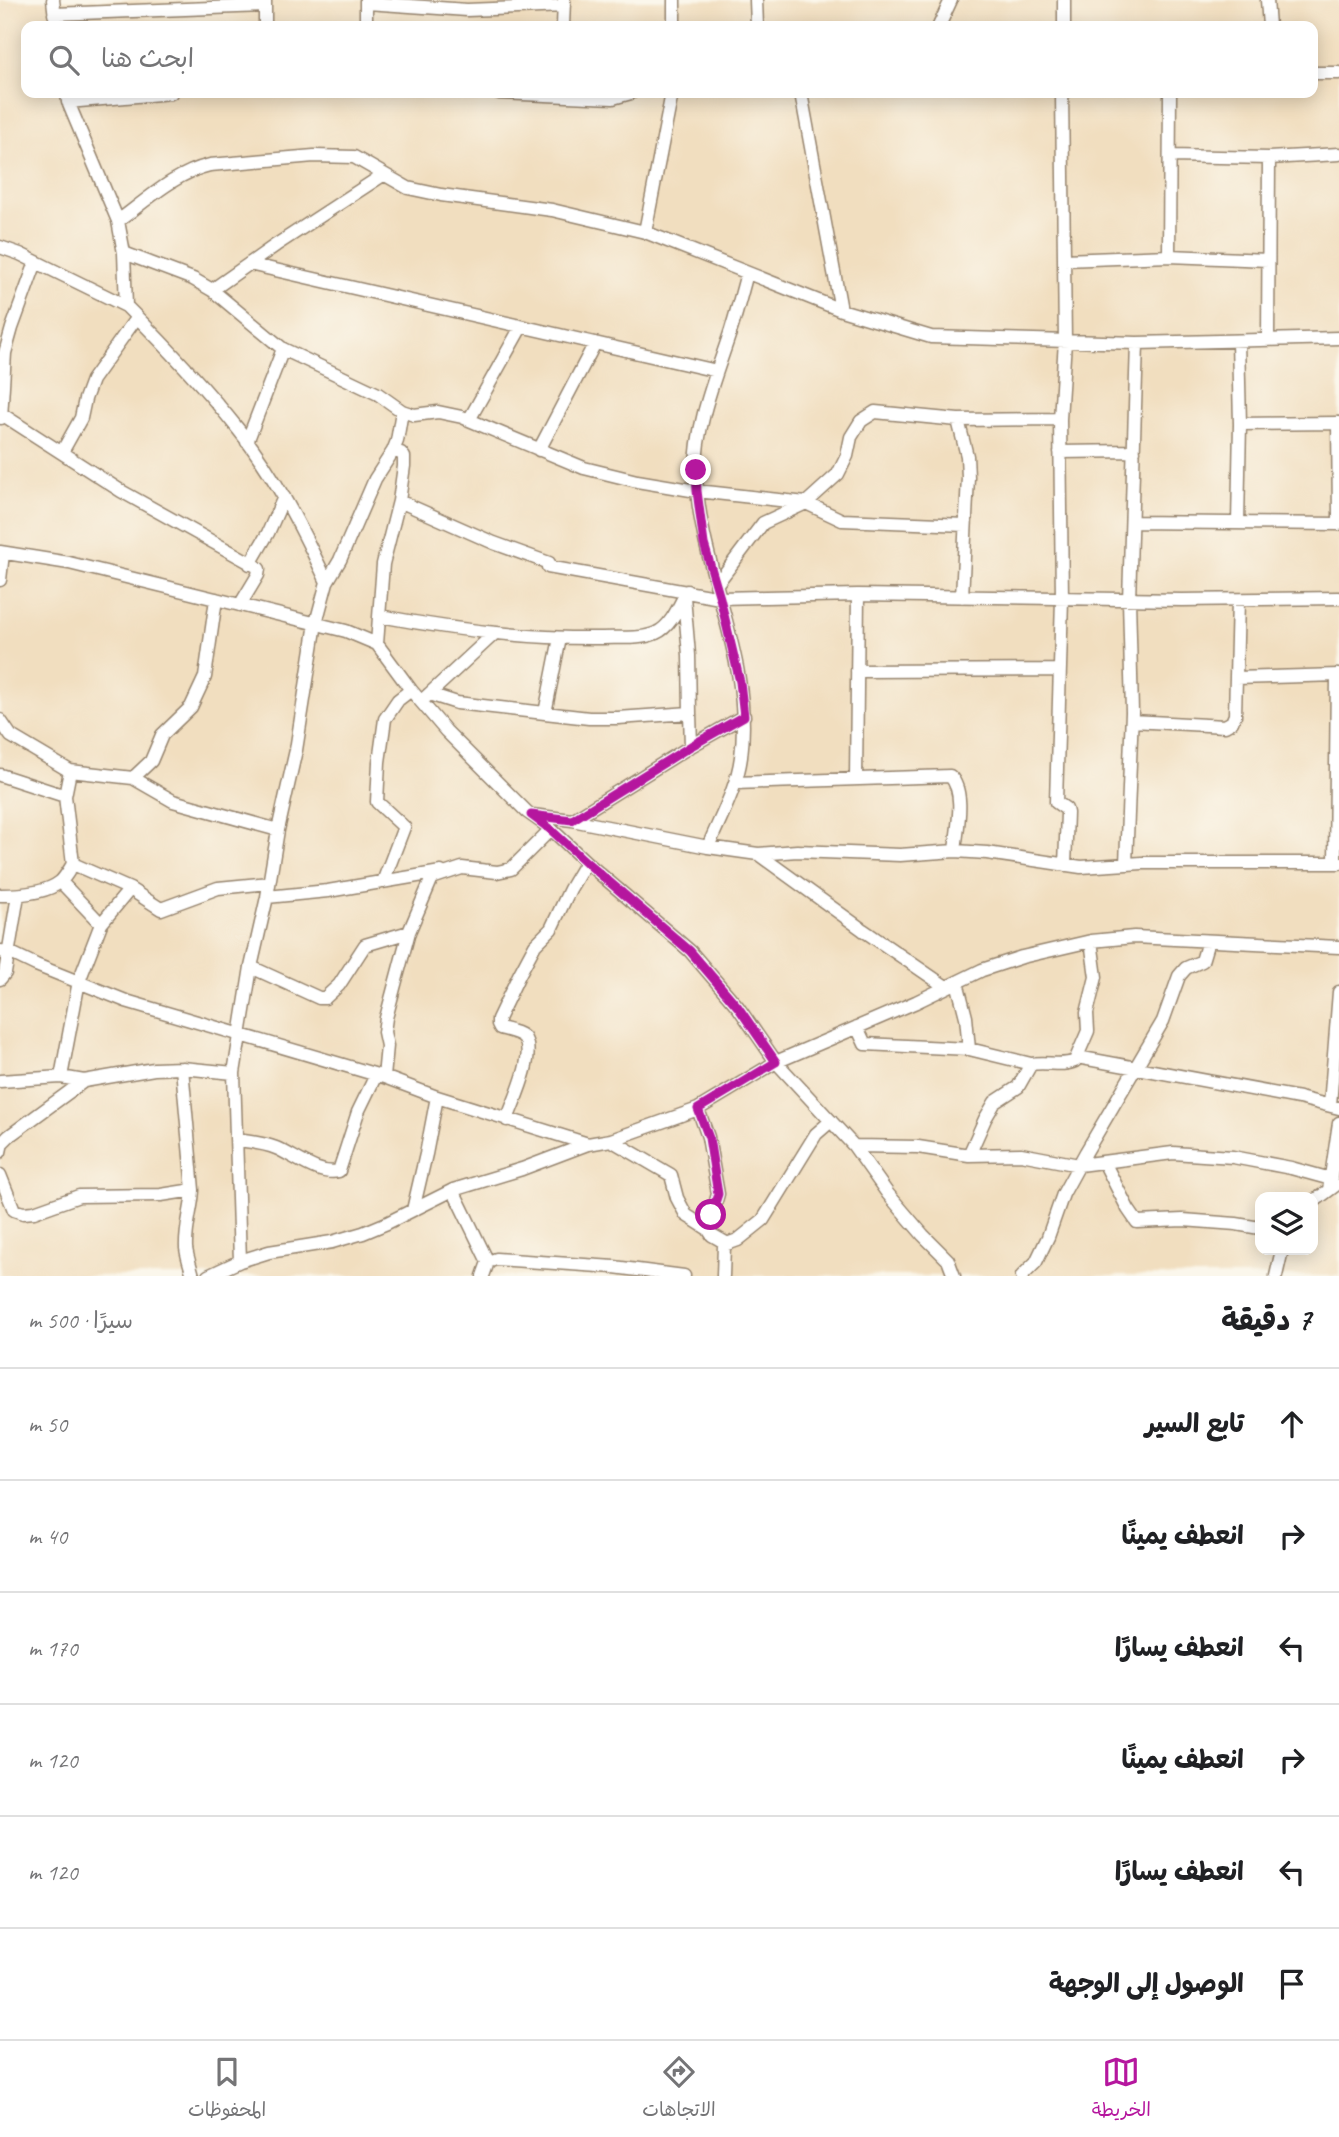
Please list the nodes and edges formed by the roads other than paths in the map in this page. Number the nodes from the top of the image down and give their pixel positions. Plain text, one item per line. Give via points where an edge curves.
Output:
1 (53, 0) edge
2 (674, 0) edge
3 (755, 0) edge
4 (951, 0) edge
5 (1065, 0) edge
6 (1267, 0) edge
7 (367, 1) edge
8 (265, 3) edge
9 (564, 3) edge
10 (166, 4) edge
11 (467, 5) edge
12 (55, 20) edge
13 (265, 21) edge
14 (366, 21) edge
15 (563, 21) edge
16 (674, 21) edge
17 (757, 21) edge
18 (941, 21) edge
19 (1064, 21) edge
20 (1269, 21) edge
21 (1318, 73) edge
22 (1339, 73) edge
23 (68, 98) edge
24 (671, 98) edge
25 (802, 98) edge
26 (1062, 98) edge
27 (1170, 98) edge
28 (1339, 154) edge
29 (1170, 156) junction
30 (1269, 158) junction
31 (383, 175) junction
32 (118, 221) junction
33 (645, 232) junction
34 (0, 247) edge
35 (124, 253) junction
36 (1169, 256) junction
37 (1064, 260) junction
38 (1268, 260) junction
39 (36, 262) junction
40 (249, 264) junction
41 (747, 273) junction
42 (212, 290) junction
43 (127, 306) junction
44 (841, 310) junction
45 (137, 317) junction
46 (521, 327) junction
47 (1339, 338) edge
48 (1268, 340) junction
49 (1065, 341) junction
50 (1238, 341) junction
51 (1137, 342) junction
52 (595, 343) junction
53 (283, 349) junction
54 (717, 371) junction
55 (402, 411) junction
56 (1, 416) edge
57 (1059, 419) junction
58 (469, 420) junction
59 (958, 421) junction
60 (1339, 423) edge
61 (1240, 424) junction
62 (247, 442) junction
63 (539, 450) junction
64 (1134, 450) junction
65 (393, 451) junction
66 (1060, 452) junction
67 (62, 453) junction
68 (697, 491) junction
69 (284, 497) junction
70 (399, 501) junction
71 (806, 503) junction
72 (1339, 516) edge
73 (1132, 522) junction
74 (1238, 523) junction
75 (1339, 524) edge
76 (965, 525) junction
77 (2, 552) edge
78 (250, 564) junction
79 (0, 580) edge
80 (327, 582) junction
81 (718, 591) junction
82 (686, 594) junction
83 (858, 595) junction
84 (962, 597) junction
85 (1339, 598) edge
86 (216, 599) junction
87 (1062, 599) junction
88 (1129, 600) junction
89 (1238, 600) junction
90 (240, 605) junction
91 (380, 615) junction
92 (316, 623) junction
93 (495, 633) junction
94 (560, 638) junction
95 (377, 645) junction
96 (1059, 670) junction
97 (858, 671) junction
98 (1338, 675) edge
99 (1236, 678) junction
100 (411, 690) junction
101 (424, 698) junction
102 (545, 713) junction
103 (690, 713) junction
104 (744, 716) junction
105 (0, 720) edge
106 (1132, 721) junction
107 (691, 746) junction
108 (70, 771) junction
109 (0, 775) edge
110 (133, 778) junction
111 (856, 779) junction
112 (735, 783) junction
113 (65, 796) junction
114 (531, 815) junction
115 (572, 820) junction
116 (278, 830) junction
117 (551, 830) junction
118 (708, 847) junction
119 (955, 850) junction
120 (758, 854) junction
121 (586, 862) junction
122 (1337, 863) edge
123 (73, 864) junction
124 (1126, 864) junction
125 (1065, 865) junction
126 (462, 868) junction
127 (383, 881) junction
128 (61, 882) junction
129 (130, 889) junction
130 (268, 890) junction
131 (0, 895) edge
132 (19, 895) junction
133 (102, 924) junction
134 (409, 932) junction
135 (1091, 940) junction
136 (1208, 941) junction
137 (1339, 947) edge
138 (5, 951) edge
139 (251, 967) junction
140 (0, 979) edge
141 (79, 981) junction
142 (952, 985) junction
143 (1339, 992) edge
144 (857, 1027) junction
145 (241, 1035) junction
146 (969, 1049) junction
147 (1077, 1057) junction
148 (776, 1062) junction
149 (1031, 1064) junction
150 (182, 1068) junction
151 (1135, 1069) junction
152 (234, 1073) junction
153 (380, 1076) junction
154 (61, 1077) junction
155 (0, 1081) edge
156 (83, 1081) junction
157 (437, 1097) junction
158 (1334, 1107) edge
159 (698, 1109) junction
160 (507, 1120) junction
161 (831, 1121) junction
162 (1339, 1123) edge
163 (237, 1140) junction
164 (611, 1140) junction
165 (588, 1144) junction
166 (854, 1146) junction
167 (0, 1152) edge
168 (969, 1155) junction
169 (1104, 1162) junction
170 (1079, 1165) junction
171 (0, 1175) edge
172 (1333, 1184) edge
173 (193, 1190) junction
174 (453, 1190) junction
175 (1318, 1198) edge
176 (413, 1210) junction
177 (1255, 1227) edge
178 (708, 1229) junction
179 (726, 1242) junction
180 (1281, 1255) edge
181 (240, 1261) junction
182 (488, 1262) junction
183 (540, 1262) junction
184 (668, 1275) edge
185 (192, 1276) edge
186 (208, 1276) edge
187 (483, 1276) edge
188 (537, 1276) edge
189 (684, 1276) edge
190 (723, 1276) edge
191 (954, 1276) edge
192 (1021, 1276) edge
193 (1276, 1276) edge

1 - 12 street
2 - 16 street
3 - 17 street
4 - 18 street
5 - 19 street
6 - 20 street
7 - 11 street
7 - 14 street
8 - 10 street
8 - 13 street
9 - 11 street
9 - 15 street
10 - 12 street
21 - 22 street
23 - 32 street
24 - 33 street
25 - 44 street
26 - 37 street
27 - 29 street
28 - 30 street
29 - 30 street
29 - 36 street
30 - 38 street
31 - 32 street via 354,157 210,165 178,177
31 - 33 street via 408,188 440,195 552,210
31 - 40 street
32 - 35 street
33 - 41 street
34 - 39 street
35 - 42 street
35 - 43 street
36 - 37 street
36 - 38 street
37 - 49 street
38 - 48 street
39 - 43 street
39 - 56 street via 5,353
40 - 42 street
40 - 46 street
41 - 44 street
41 - 54 street
42 - 53 street
43 - 45 street
44 - 49 street via 931,337
45 - 62 street
45 - 67 street via 92,380 81,418
46 - 52 street
46 - 58 street
47 - 48 street
48 - 50 street
49 - 51 street
49 - 57 street
50 - 51 street
50 - 61 street
51 - 64 street
52 - 54 street
52 - 63 street
53 - 55 street via 378,394
53 - 62 street
54 - 68 street via 700,435
55 - 58 street via 414,415 438,412
55 - 65 street
56 - 67 street
57 - 59 street
57 - 66 street
58 - 63 street
59 - 71 street via 876,412 856,429 838,474
59 - 76 street via 967,456
60 - 61 street
60 - 72 street
61 - 74 street
62 - 69 street
63 - 68 street via 584,468
64 - 66 street
64 - 73 street
65 - 70 street via 404,457
65 - 80 street
66 - 87 street
67 - 78 street
68 - 71 street
68 - 81 street via 704,544
69 - 78 street
69 - 80 street
70 - 82 street via 549,563 548,567
70 - 91 street via 383,564
71 - 76 street via 842,520
71 - 81 street via 763,523
73 - 74 street
73 - 88 street
74 - 75 street
76 - 84 street
77 - 79 street
77 - 86 street via 69,563
78 - 90 street via 259,569 258,575
80 - 92 street
81 - 82 street
81 - 83 street
81 - 104 street
82 - 94 street via 657,633
82 - 103 street
83 - 84 street
83 - 97 street
84 - 87 street
85 - 89 street
86 - 90 street
86 - 110 street via 205,677 191,707 162,735 151,761
87 - 88 street
87 - 96 street
88 - 89 street
88 - 106 street
89 - 99 street
90 - 92 street
91 - 93 street
91 - 95 street
92 - 95 street
92 - 116 street
93 - 94 street
93 - 101 street
94 - 102 street
95 - 100 street
96 - 97 street
96 - 125 street via 1056,802 1067,813
97 - 111 street
98 - 99 street
98 - 122 street
99 - 106 street via 1235,715 1224,726
100 - 101 street
100 - 127 street via 385,719 377,802 404,827
101 - 102 street
101 - 114 street via 446,732
102 - 103 street via 589,718
103 - 107 street
104 - 107 street
104 - 112 street
105 - 108 street via 11,736
106 - 124 street
107 - 115 street
108 - 110 street
108 - 113 street
109 - 113 street
110 - 116 street via 173,800
111 - 112 street
111 - 119 street via 950,776 960,794
112 - 118 street
113 - 123 street
114 - 115 street
114 - 117 street
115 - 118 street
116 - 130 street
117 - 121 street
117 - 126 street via 511,869
118 - 120 street
119 - 120 street via 900,855
119 - 125 street
120 - 142 street via 863,930
121 - 148 street via 690,951 738,1007
121 - 160 street via 498,1019 500,1028 523,1036 529,1058
122 - 124 street
123 - 128 street
123 - 129 street
124 - 125 street
126 - 127 street
126 - 134 street via 432,878
127 - 130 street via 328,891
128 - 132 street
128 - 133 street
129 - 130 street via 161,909 218,888
129 - 133 street
130 - 139 street
131 - 132 street
132 - 138 street
133 - 141 street
134 - 139 street via 365,945 325,998
134 - 153 street via 386,1018 387,1046
135 - 136 street
135 - 142 street via 1021,957
135 - 147 street via 1096,977 1087,1013 1088,1031
136 - 137 street
136 - 151 street via 1202,961 1180,976 1163,1021
138 - 140 street via 5,973
138 - 141 street
139 - 145 street
141 - 145 street via 126,1001
141 - 154 street
142 - 144 street
142 - 146 street via 966,1017
143 - 158 street
144 - 146 street via 865,1044
144 - 148 street
145 - 152 street
145 - 153 street
146 - 149 street
147 - 149 street via 1070,1064
147 - 151 street
148 - 159 street
148 - 161 street
149 - 168 street via 1018,1087 996,1102
150 - 152 street
150 - 156 street
150 - 173 street
151 - 158 street
151 - 170 street
152 - 163 street
153 - 157 street
153 - 163 street via 358,1112 337,1172 274,1147
154 - 155 street
154 - 156 street
156 - 167 street via 9,1136
157 - 160 street
157 - 176 street
159 - 164 street
159 - 178 street via 709,1138 718,1194
160 - 165 street
161 - 166 street
161 - 179 street via 816,1134 763,1220 738,1240
162 - 172 street
163 - 181 street
164 - 165 street
164 - 178 street via 671,1175 681,1208
165 - 174 street via 523,1170
166 - 168 street via 918,1147
166 - 191 street via 888,1194 948,1260
168 - 170 street via 1021,1154
169 - 170 street
169 - 172 street via 1172,1153 1233,1157 1291,1168
169 - 177 street via 1137,1222 1183,1220
170 - 192 street via 1036,1262
171 - 173 street via 14,1210 23,1213 79,1196
172 - 175 street
173 - 185 street via 186,1248
174 - 176 street
174 - 182 street
176 - 181 street via 363,1233
178 - 179 street
179 - 190 street
180 - 193 street
181 - 186 street
182 - 183 street
182 - 187 street
183 - 184 street
183 - 188 street
184 - 189 street

